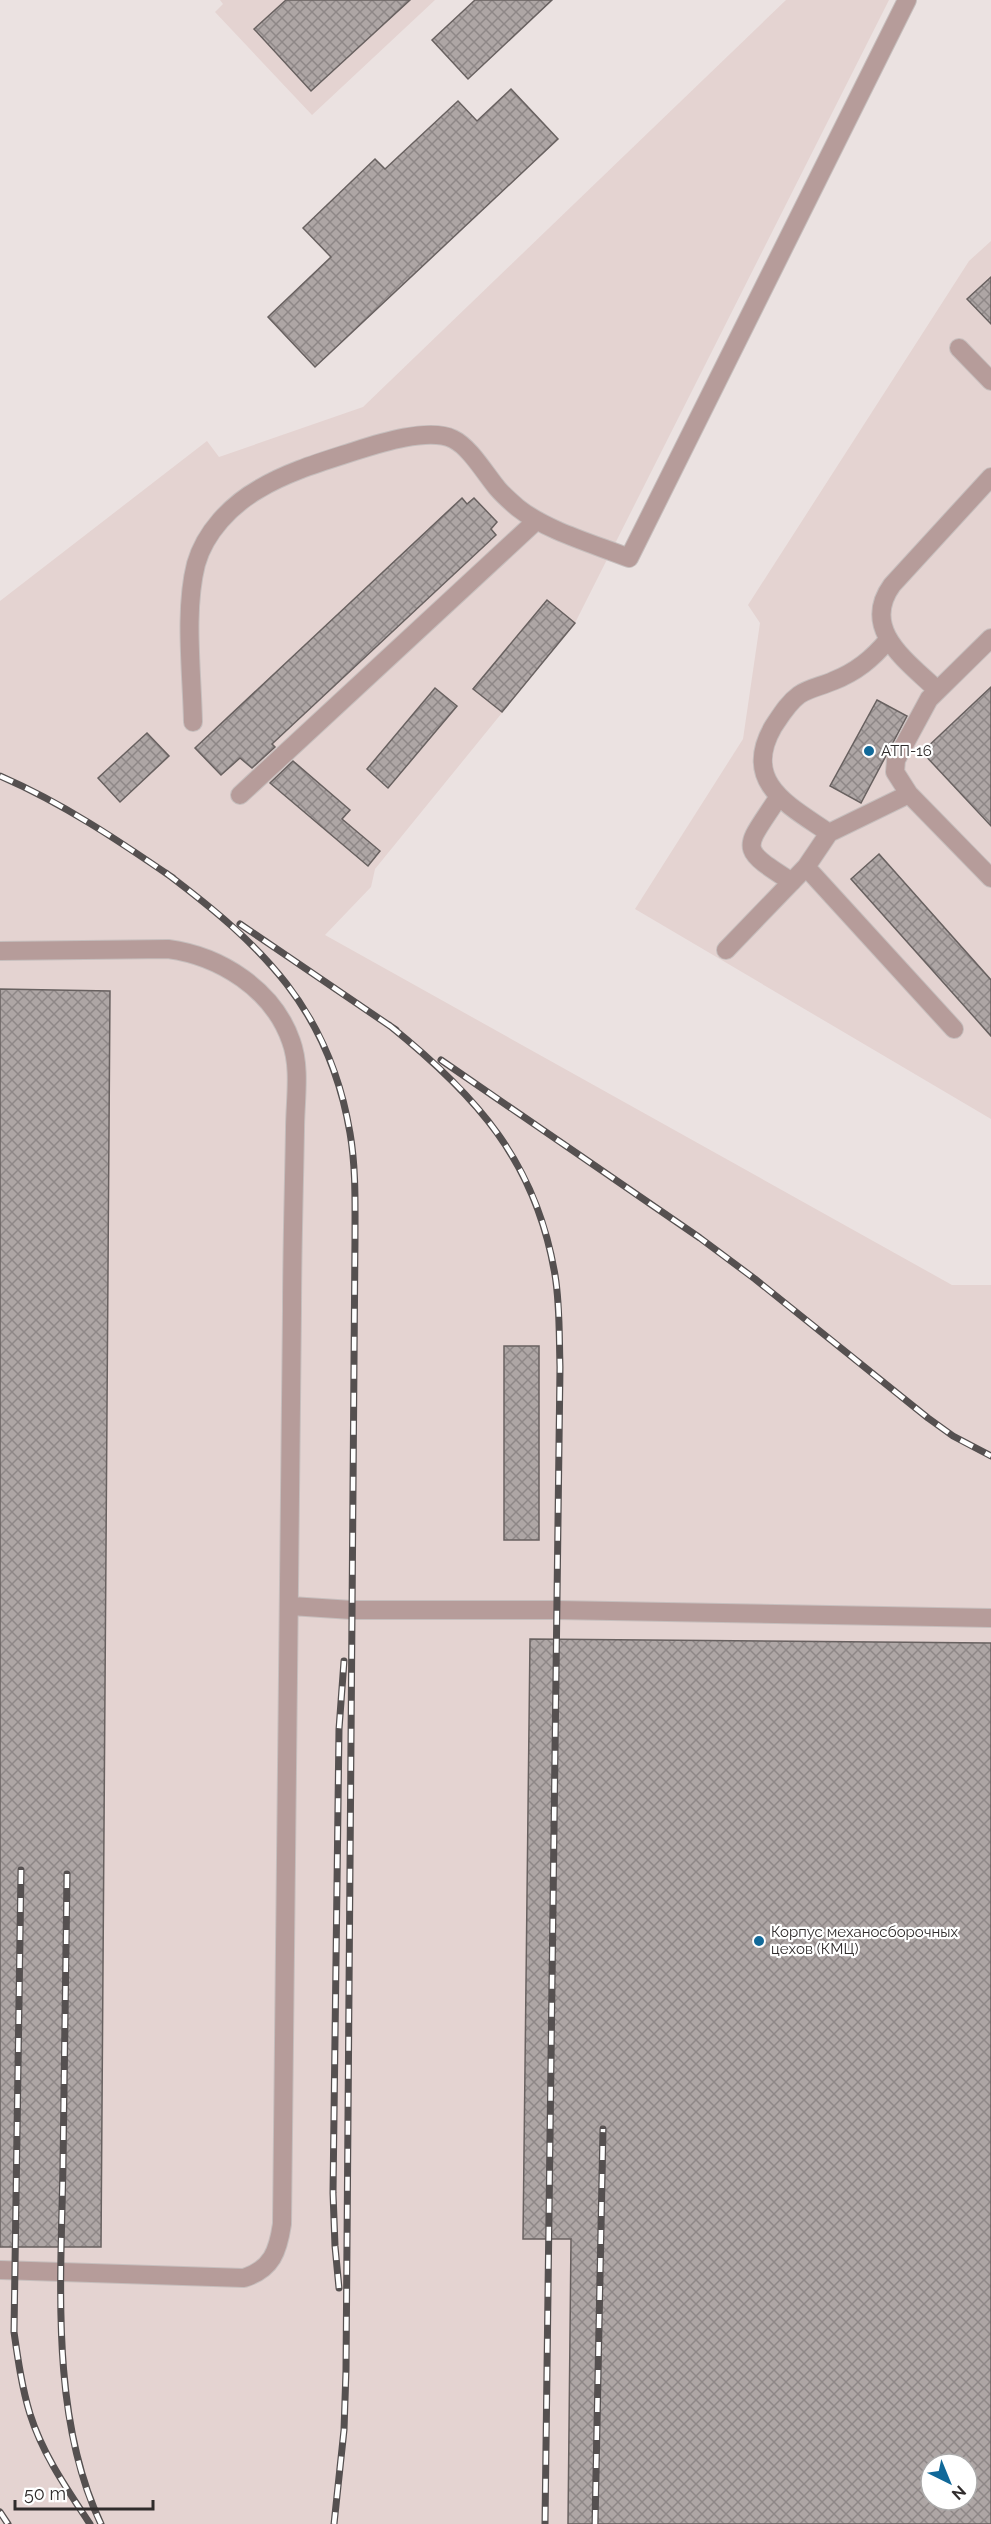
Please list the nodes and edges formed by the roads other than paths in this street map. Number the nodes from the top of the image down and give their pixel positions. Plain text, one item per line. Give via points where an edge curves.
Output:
1 (907, 0) edge
2 (959, 348) dead end
3 (991, 381) edge
4 (991, 477) edge
5 (536, 520) junction
6 (991, 638) edge
7 (888, 640) junction
8 (936, 690) junction
9 (193, 722) dead end
10 (909, 794) junction
11 (240, 795) dead end
12 (778, 798) junction
13 (829, 833) junction
14 (806, 867) junction
15 (991, 878) edge
16 (792, 882) junction
17 (726, 950) dead end
18 (0, 951) edge
19 (954, 1029) dead end
20 (291, 1606) junction
21 (991, 1618) edge
22 (0, 2270) edge

1 - 5 lane via 629,558
2 - 3 lane
4 - 7 lane via 885,596 880,614
5 - 9 lane via 500,492 463,445 441,435 393,440 359,450 259,489 219,522 196,562 191,622
5 - 11 lane
6 - 8 lane
7 - 8 lane
7 - 12 lane via 859,669 801,694 779,717 763,752 767,783
8 - 10 lane via 896,760 895,772
10 - 13 lane
10 - 15 lane
12 - 13 lane
12 - 16 lane via 753,836 751,846 759,861
13 - 14 lane
14 - 16 lane
14 - 19 lane
16 - 17 lane
18 - 20 lane via 187,951 234,972 257,989 291,1040 296,1075
20 - 21 lane
20 - 22 lane via 282,2224 274,2256 257,2274 237,2278

